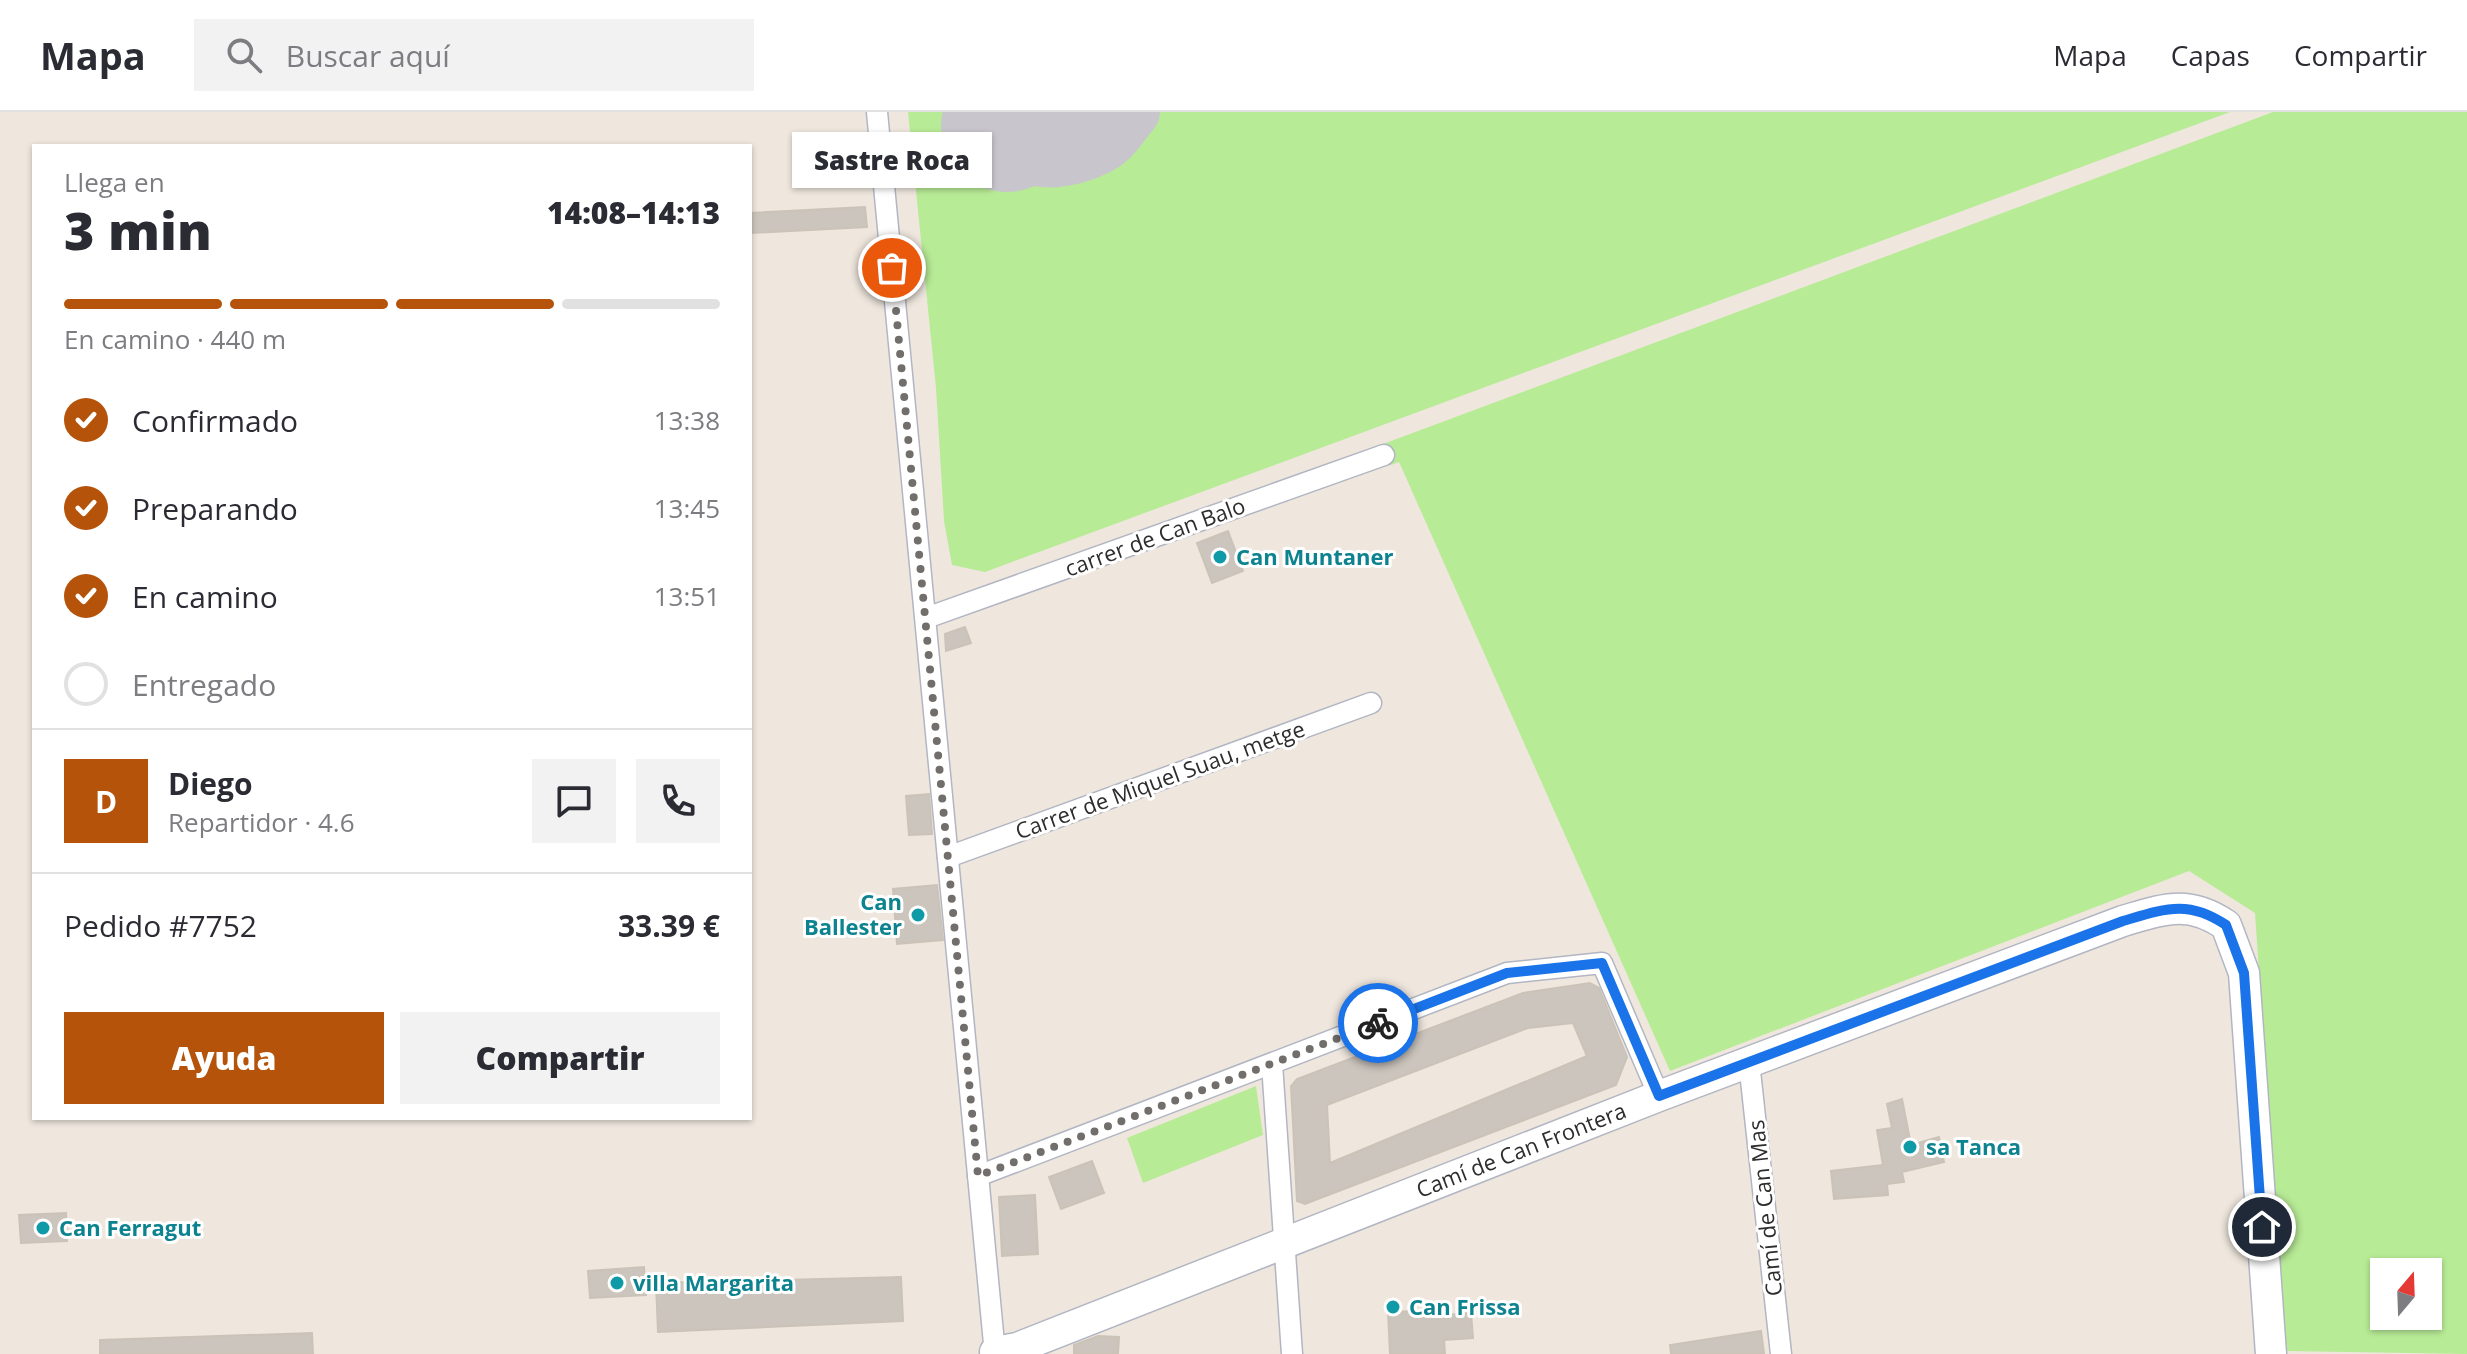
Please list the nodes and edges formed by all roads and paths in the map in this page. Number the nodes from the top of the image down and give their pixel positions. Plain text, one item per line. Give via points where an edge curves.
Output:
1 (877, 112) edge
2 (1384, 455) dead end
3 (926, 618) junction
4 (1371, 703) dead end
5 (948, 857) junction
6 (1749, 1062) junction
7 (1272, 1064) junction
8 (1659, 1096) junction
9 (978, 1176) junction
10 (1284, 1241) junction
11 (995, 1353) edge
12 (1292, 1354) edge
13 (1781, 1354) edge
14 (2271, 1354) edge

1 - 3 street
2 - 3 street, carrer de Can Balo
3 - 5 street
4 - 5 street, Carrer de Miquel Suau, metge
5 - 9 street
6 - 8 street, Camí de Can Frontera
6 - 13 street, Camí de Can Mas
6 - 14 street, Camí de Can Frontera via 2123,921 2173,908 2210,914 2226,925 2244,973
7 - 8 street via 1507,973 1602,963
7 - 9 street
7 - 10 street
8 - 10 street, Camí de Can Frontera
9 - 11 street
10 - 11 street, Camí de Can Frontera
10 - 12 street

